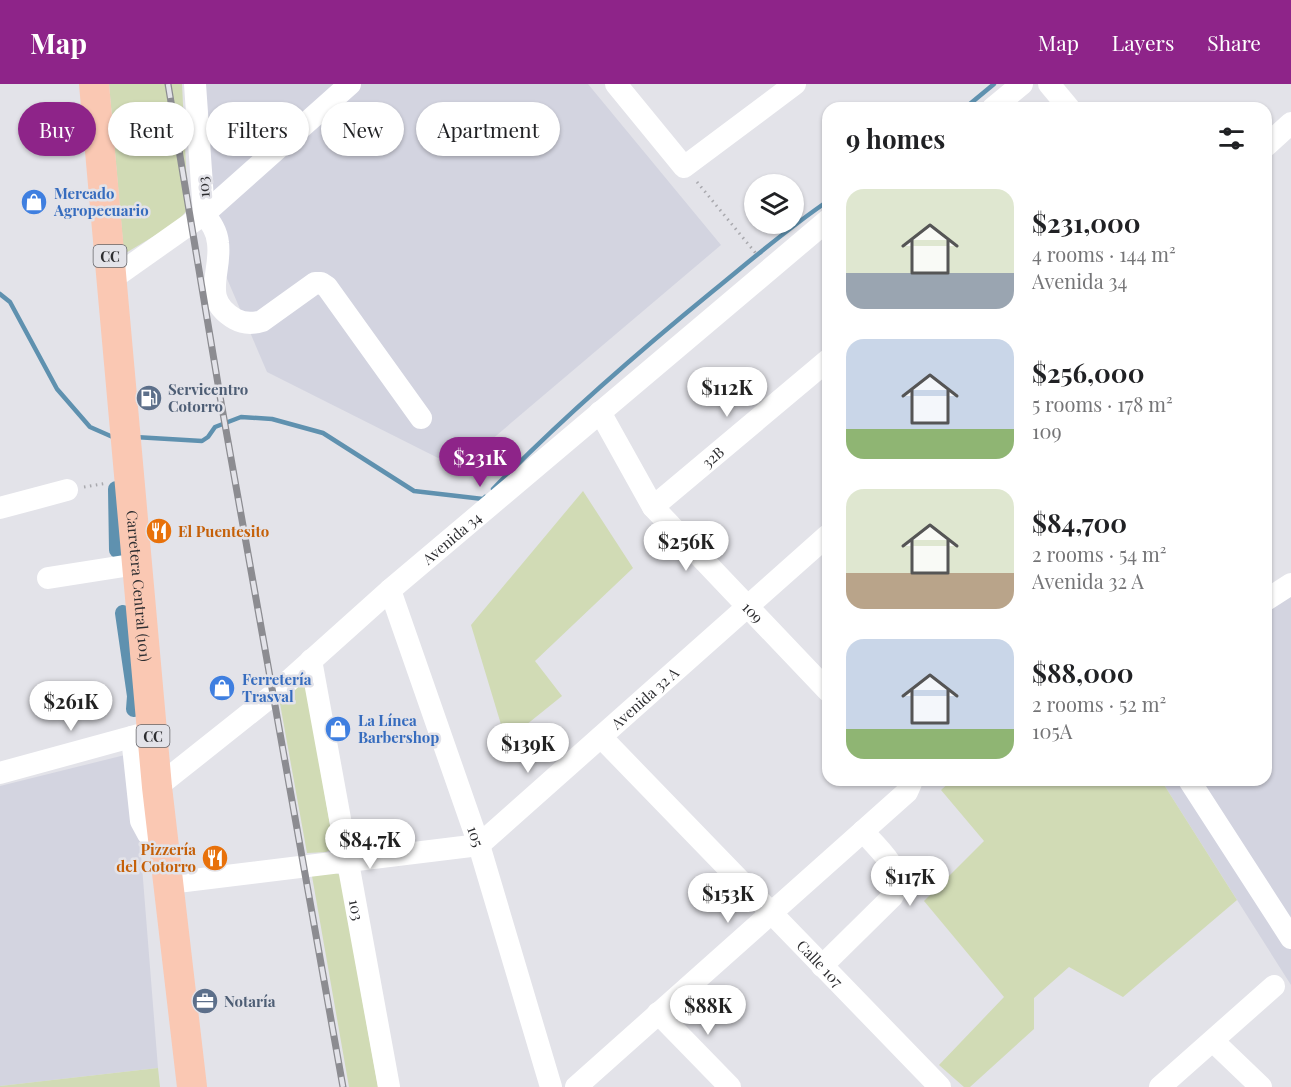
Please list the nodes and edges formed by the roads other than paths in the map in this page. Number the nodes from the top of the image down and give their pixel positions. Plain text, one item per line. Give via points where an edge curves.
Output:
1 (94, 84) edge
2 (195, 84) edge
3 (351, 84) edge
4 (616, 84) edge
5 (795, 84) edge
6 (1022, 84) edge
7 (1049, 84) edge
8 (1000, 102) edge
9 (1064, 102) edge
10 (1291, 123) edge
11 (1272, 140) edge
12 (204, 214) junction
13 (822, 225) edge
14 (112, 279) junction
15 (822, 365) edge
16 (600, 412) junction
17 (421, 418) dead end
18 (67, 490) road end
19 (652, 507) junction
20 (0, 508) edge
21 (822, 540) edge
22 (137, 564) junction
23 (48, 578) dead end
24 (1291, 584) edge
25 (390, 590) junction
26 (1272, 596) edge
27 (747, 607) junction
28 (311, 660) junction
29 (822, 686) edge
30 (142, 734) junction
31 (601, 737) junction
32 (0, 773) edge
33 (909, 786) edge
34 (1193, 786) edge
35 (157, 787) junction
36 (863, 831) junction
37 (480, 845) junction
38 (165, 849) junction
39 (348, 861) junction
40 (169, 883) junction
41 (771, 913) junction
42 (1291, 938) edge
43 (822, 966) junction
44 (1274, 986) dead end
45 (658, 1013) junction
46 (1213, 1041) junction
47 (192, 1087) edge
48 (389, 1087) edge
49 (551, 1087) edge
50 (576, 1087) edge
51 (730, 1087) edge
52 (940, 1087) edge
53 (1160, 1087) edge
54 (1261, 1087) edge

1 - 14 main road, Carretera Central (101) / CC
2 - 12 street, 103
3 - 12 street
4 - 5 street via 684,166
6 - 8 street
7 - 9 street
10 - 11 street
12 - 14 street, 103
12 - 17 street via 216,232 219,246 215,296 228,315 240,322 262,321 321,282
13 - 16 street, Avenida 34
14 - 22 main road, Carretera Central (101) / CC
15 - 19 street, 32B
16 - 19 street, 109
16 - 25 street, Avenida 34
18 - 20 street
19 - 27 street, 109
21 - 27 street, Avenida 32 A
22 - 23 street
22 - 30 main road, Carretera Central (101) / CC
24 - 26 street
25 - 28 street, Avenida 34
25 - 37 street, 105
27 - 29 street, 109
27 - 31 street, Avenida 32 A
28 - 35 street, Avenida 34
28 - 39 street, 103
30 - 32 street
30 - 35 main road, Carretera Central (101) / CC
30 - 38 street via 141,821 148,834
31 - 37 street, Avenida 32 A
31 - 41 street, Calle 107
33 - 36 street via 907,792
34 - 42 street
35 - 38 main road, Carretera Central (101) / CC
36 - 41 street
36 - 43 street via 893,867 898,888
37 - 39 street
37 - 49 street, 105
38 - 40 main road, Carretera Central (101) / CC
39 - 40 street
39 - 48 street, 103
40 - 47 main road, Carretera Central (101) / CC
41 - 43 street, Calle 107
41 - 45 street
43 - 52 street, Calle 107
44 - 46 street
45 - 50 street
45 - 51 street
46 - 53 street
46 - 54 street

